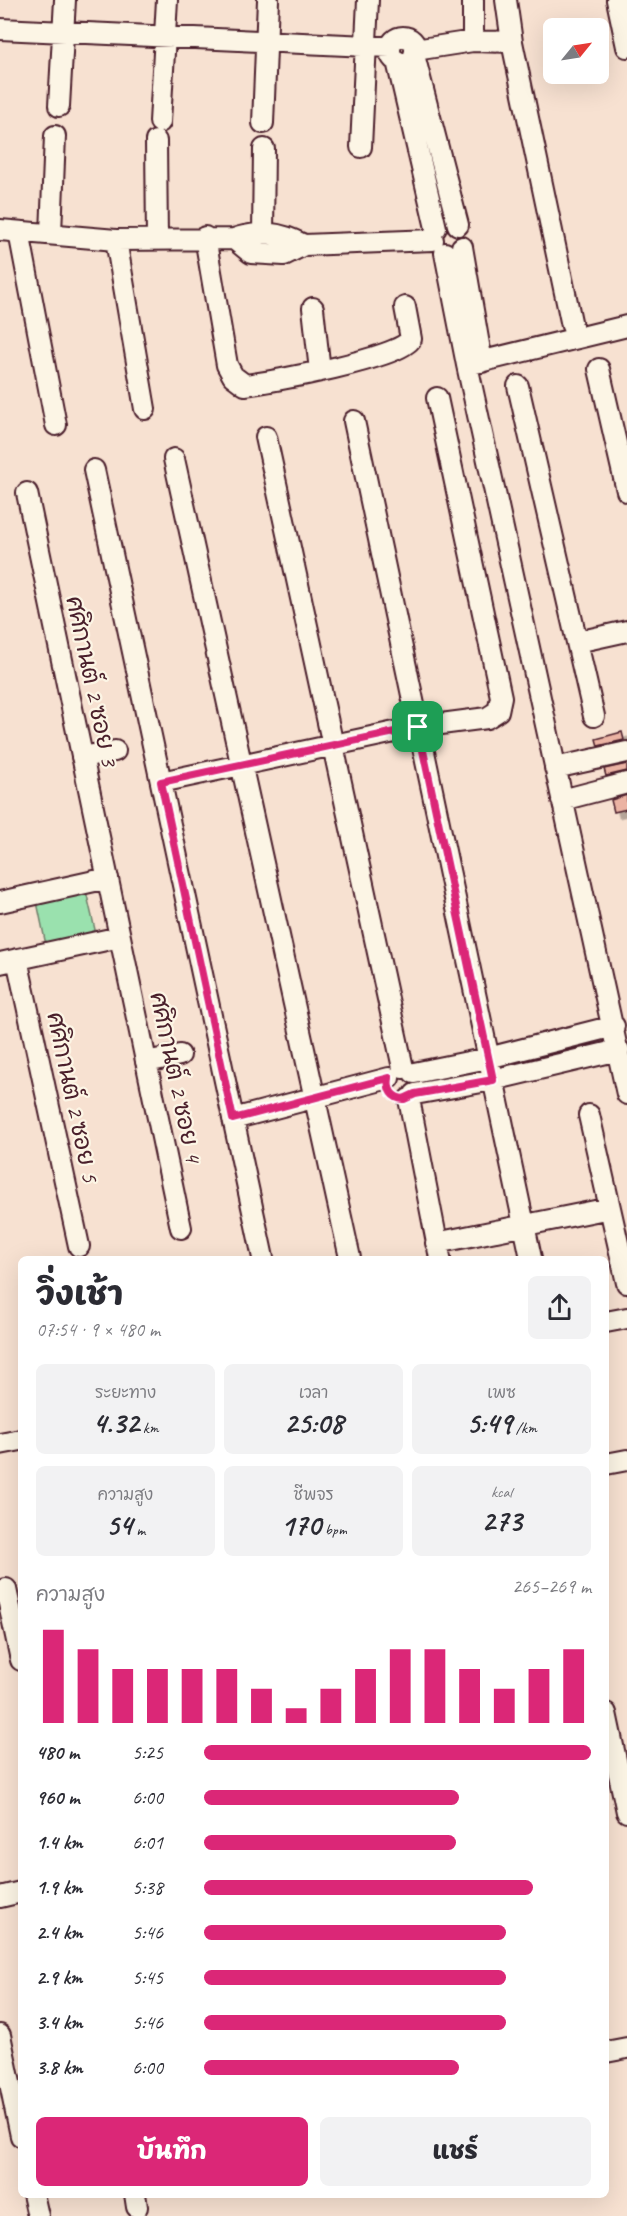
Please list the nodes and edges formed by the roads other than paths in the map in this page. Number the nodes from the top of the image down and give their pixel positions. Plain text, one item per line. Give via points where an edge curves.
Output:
1 (65, 0) edge
2 (167, 0) edge
3 (268, 0) edge
4 (368, 0) edge
5 (473, 0) edge
6 (506, 0) edge
7 (617, 0) edge
8 (0, 28) edge
9 (63, 31) junction
10 (165, 34) junction
11 (267, 39) junction
12 (473, 41) junction
13 (512, 42) junction
14 (366, 47) junction
15 (627, 47) edge
16 (404, 54) junction
17 (59, 106) dead end
18 (263, 123) dead end
19 (55, 136) dead end
20 (361, 147) dead end
21 (264, 149) dead end
22 (458, 225) dead end
23 (10, 231) edge
24 (51, 233) junction
25 (263, 234) junction
26 (205, 237) junction
27 (157, 239) junction
28 (234, 239) junction
29 (116, 240) junction
30 (444, 242) junction
31 (304, 245) junction
32 (405, 307) dead end
33 (313, 308) dead end
34 (572, 326) dead end
35 (627, 326) edge
36 (474, 363) junction
37 (599, 369) dead end
38 (320, 371) junction
39 (518, 386) dead end
40 (437, 398) dead end
41 (145, 410) dead end
42 (354, 422) dead end
43 (56, 425) dead end
44 (266, 437) dead end
45 (174, 459) dead end
46 (94, 470) dead end
47 (627, 491) edge
48 (27, 493) dead end
49 (627, 631) edge
50 (577, 642) junction
51 (594, 716) dead end
52 (418, 727) junction
53 (331, 744) junction
54 (116, 751) dead end
55 (627, 752) edge
56 (82, 757) junction
57 (242, 766) junction
58 (555, 768) junction
59 (161, 782) junction
60 (627, 783) edge
61 (562, 800) junction
62 (108, 879) junction
63 (1, 895) edge
64 (120, 937) junction
65 (8, 961) edge
66 (614, 1026) junction
67 (619, 1050) junction
68 (180, 1055) dead end
69 (488, 1058) junction
70 (146, 1062) junction
71 (402, 1073) junction
72 (493, 1080) junction
73 (627, 1094) edge
74 (315, 1097) junction
75 (412, 1097) junction
76 (589, 1115) dead end
77 (233, 1119) junction
78 (610, 1208) junction
79 (525, 1224) junction
80 (182, 1228) dead end
81 (79, 1246) dead end
82 (438, 1251) edge
83 (263, 1256) edge
84 (351, 1256) edge
85 (531, 1256) edge
86 (627, 1283) edge
87 (627, 1318) edge
88 (609, 1321) edge
89 (18, 1441) edge
90 (0, 1444) edge
91 (627, 1460) edge
92 (609, 1463) edge
93 (6, 1589) dead end
94 (18, 1646) edge
95 (609, 1727) edge
96 (627, 1812) edge
97 (18, 1893) edge
98 (0, 1897) edge
99 (0, 2035) edge
100 (627, 2048) edge
101 (609, 2051) edge
102 (18, 2122) edge
103 (34, 2198) edge
104 (38, 2216) edge

1 - 9 street
2 - 10 street
3 - 11 street
4 - 14 street
5 - 12 street
6 - 13 street
7 - 15 street
8 - 9 street
9 - 10 street
9 - 17 street
10 - 11 street
10 - 27 street via 158,131
11 - 14 street
11 - 18 street
12 - 13 street
12 - 16 street
13 - 34 street
14 - 16 street
14 - 20 street
16 - 22 street
16 - 30 street
19 - 24 street
21 - 25 street
23 - 24 street
23 - 43 street
24 - 29 street
25 - 28 street via 251,233
25 - 31 street via 283,234
26 - 27 street
26 - 28 street
26 - 38 street via 227,365 233,376 245,385
27 - 29 street
28 - 31 street via 251,253 284,255
29 - 41 street
30 - 31 street
30 - 36 street
32 - 38 street via 411,339 408,345
33 - 38 street
35 - 36 street
36 - 58 street
37 - 47 street
39 - 50 street
40 - 52 street via 501,697 498,711 487,718
42 - 52 street
44 - 53 street
45 - 57 street
46 - 59 street
48 - 56 street, ศศิกานต์ 2 ซอย 3
49 - 50 street
50 - 51 street
52 - 53 street
52 - 69 street
53 - 57 street
53 - 71 street
54 - 56 street
55 - 58 street
56 - 62 street, ศศิกานต์ 2 ซอย 3
57 - 59 street
57 - 74 street
58 - 61 street
59 - 77 street
60 - 61 street
61 - 66 street
62 - 63 street
62 - 64 street, ศศิกานต์ 2 ซอย 3
64 - 65 street
64 - 70 street, ศศิกานต์ 2 ซอย 4
65 - 81 street, ศศิกานต์ 2 ซอย 5
66 - 67 street
66 - 69 street
67 - 72 street
67 - 73 street
68 - 70 street
69 - 71 street
69 - 72 street
70 - 80 street, ศศิกานต์ 2 ซอย 4
71 - 74 street
71 - 75 street via 419,1083
71 - 75 street via 389,1090 393,1095
72 - 75 street
72 - 79 street
74 - 77 street
74 - 84 street
75 - 82 street
76 - 78 street
77 - 83 street
78 - 79 street
78 - 86 street
79 - 82 street
79 - 85 street
87 - 88 street
89 - 90 street
91 - 92 street
93 - 94 street
95 - 96 street
97 - 98 street
99 - 102 street
100 - 101 street
103 - 104 street

